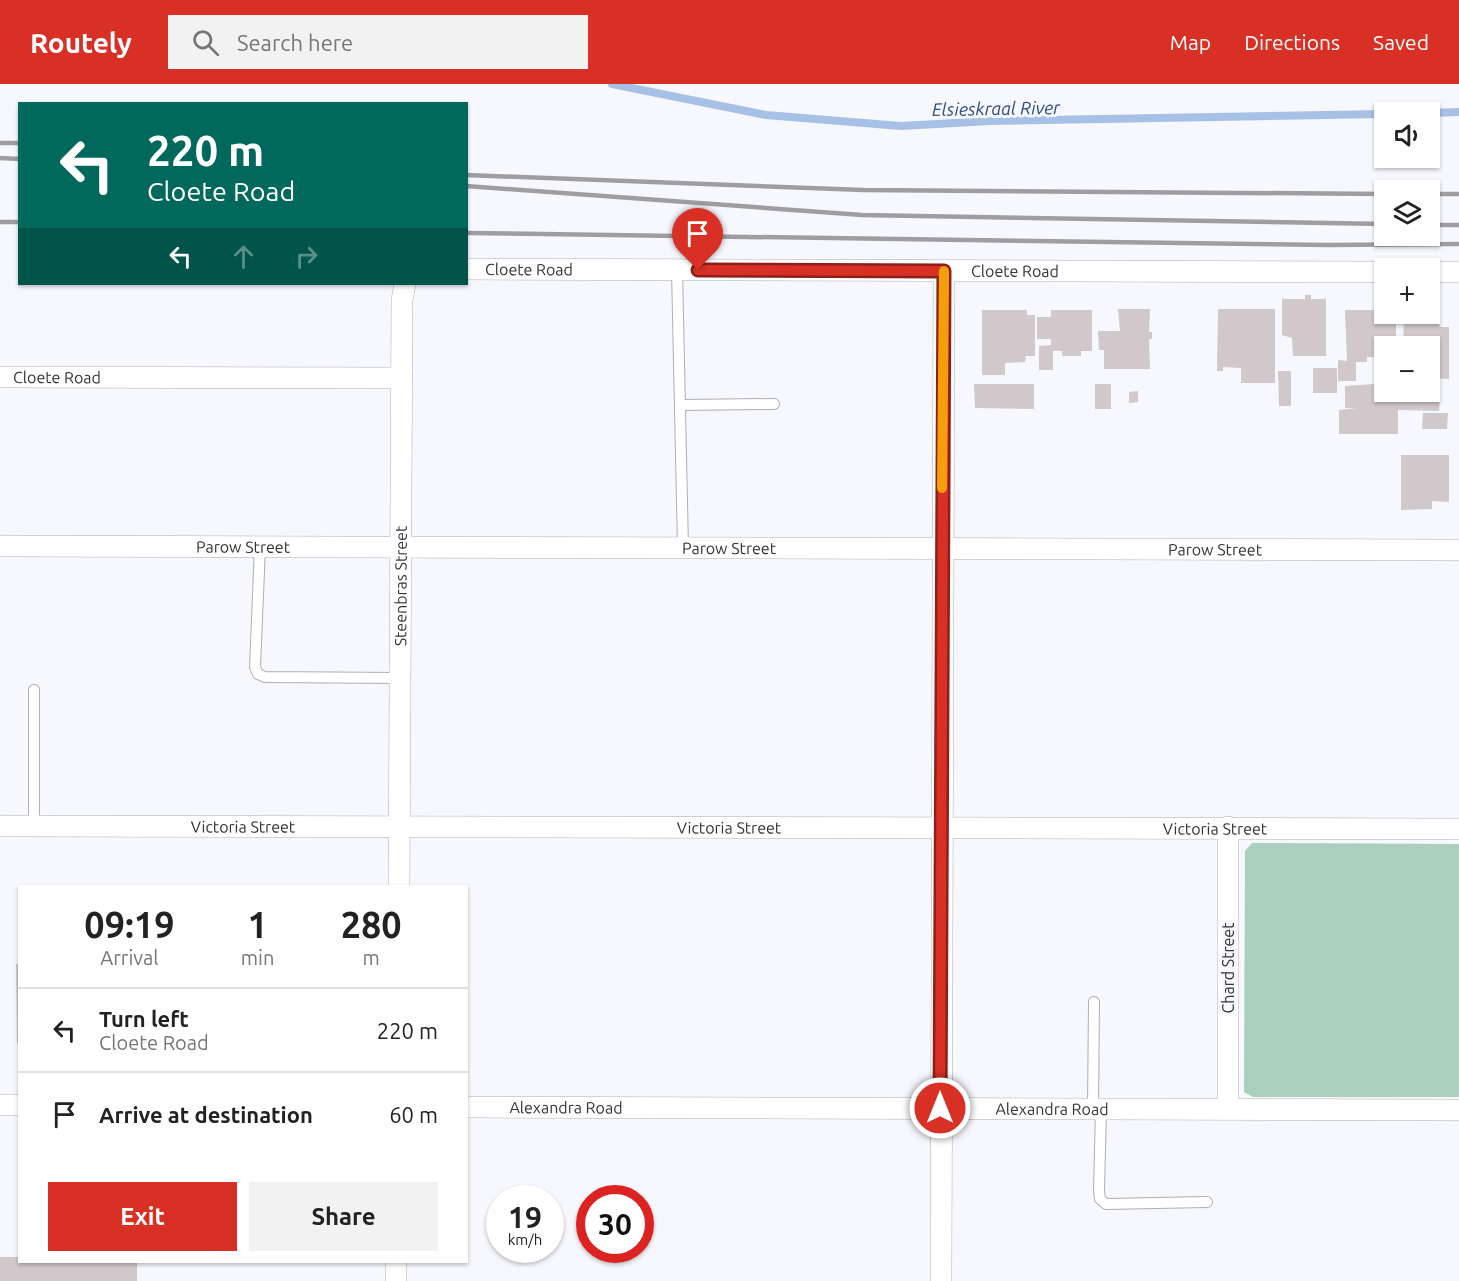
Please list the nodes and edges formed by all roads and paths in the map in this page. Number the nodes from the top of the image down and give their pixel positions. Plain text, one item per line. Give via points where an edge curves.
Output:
1 (468, 269) edge
2 (677, 270) junction
3 (944, 271) junction
4 (1374, 272) edge
5 (1440, 272) edge
6 (1459, 272) edge
7 (405, 285) edge
8 (0, 377) edge
9 (402, 378) junction
10 (774, 404) dead end
11 (680, 405) junction
12 (0, 546) edge
13 (260, 547) junction
14 (400, 547) junction
15 (683, 548) junction
16 (942, 549) junction
17 (1459, 550) edge
18 (400, 678) junction
19 (34, 690) dead end
20 (0, 826) edge
21 (34, 826) junction
22 (399, 827) junction
23 (1227, 827) junction
24 (941, 828) junction
25 (1459, 829) edge
26 (399, 885) edge
27 (1094, 1002) dead end
28 (0, 1105) edge
29 (18, 1105) edge
30 (468, 1107) edge
31 (940, 1108) junction
32 (1097, 1108) junction
33 (1228, 1109) junction
34 (1459, 1110) edge
35 (1207, 1202) dead end
36 (396, 1263) edge
37 (396, 1281) edge
38 (941, 1281) edge

1 - 2 street, Cloete Road
2 - 3 street, Cloete Road
2 - 11 lane
3 - 4 street, Cloete Road
3 - 16 street
5 - 6 street
7 - 9 street, Steenbras Street
8 - 9 street, Cloete Road
9 - 14 street, Steenbras Street
10 - 11 lane
11 - 15 lane
12 - 13 street, Parow Street
13 - 14 street, Parow Street
13 - 18 lane via 255,667 258,674
14 - 15 street, Parow Street
14 - 18 street, Steenbras Street
15 - 16 street, Parow Street
16 - 17 street, Parow Street
16 - 24 street
18 - 22 street, Steenbras Street
19 - 21 lane
20 - 21 street, Victoria Street
21 - 22 street, Victoria Street
22 - 24 street, Victoria Street
22 - 26 street, Steenbras Street
23 - 24 street, Victoria Street
23 - 25 street, Victoria Street
23 - 33 street, Chard Street
24 - 31 street
27 - 32 lane
28 - 29 street
30 - 31 street, Alexandra Road
31 - 32 street, Alexandra Road
31 - 38 street
32 - 33 street, Alexandra Road
32 - 35 lane via 1100,1199 1106,1204
33 - 34 street, Alexandra Road
36 - 37 street

